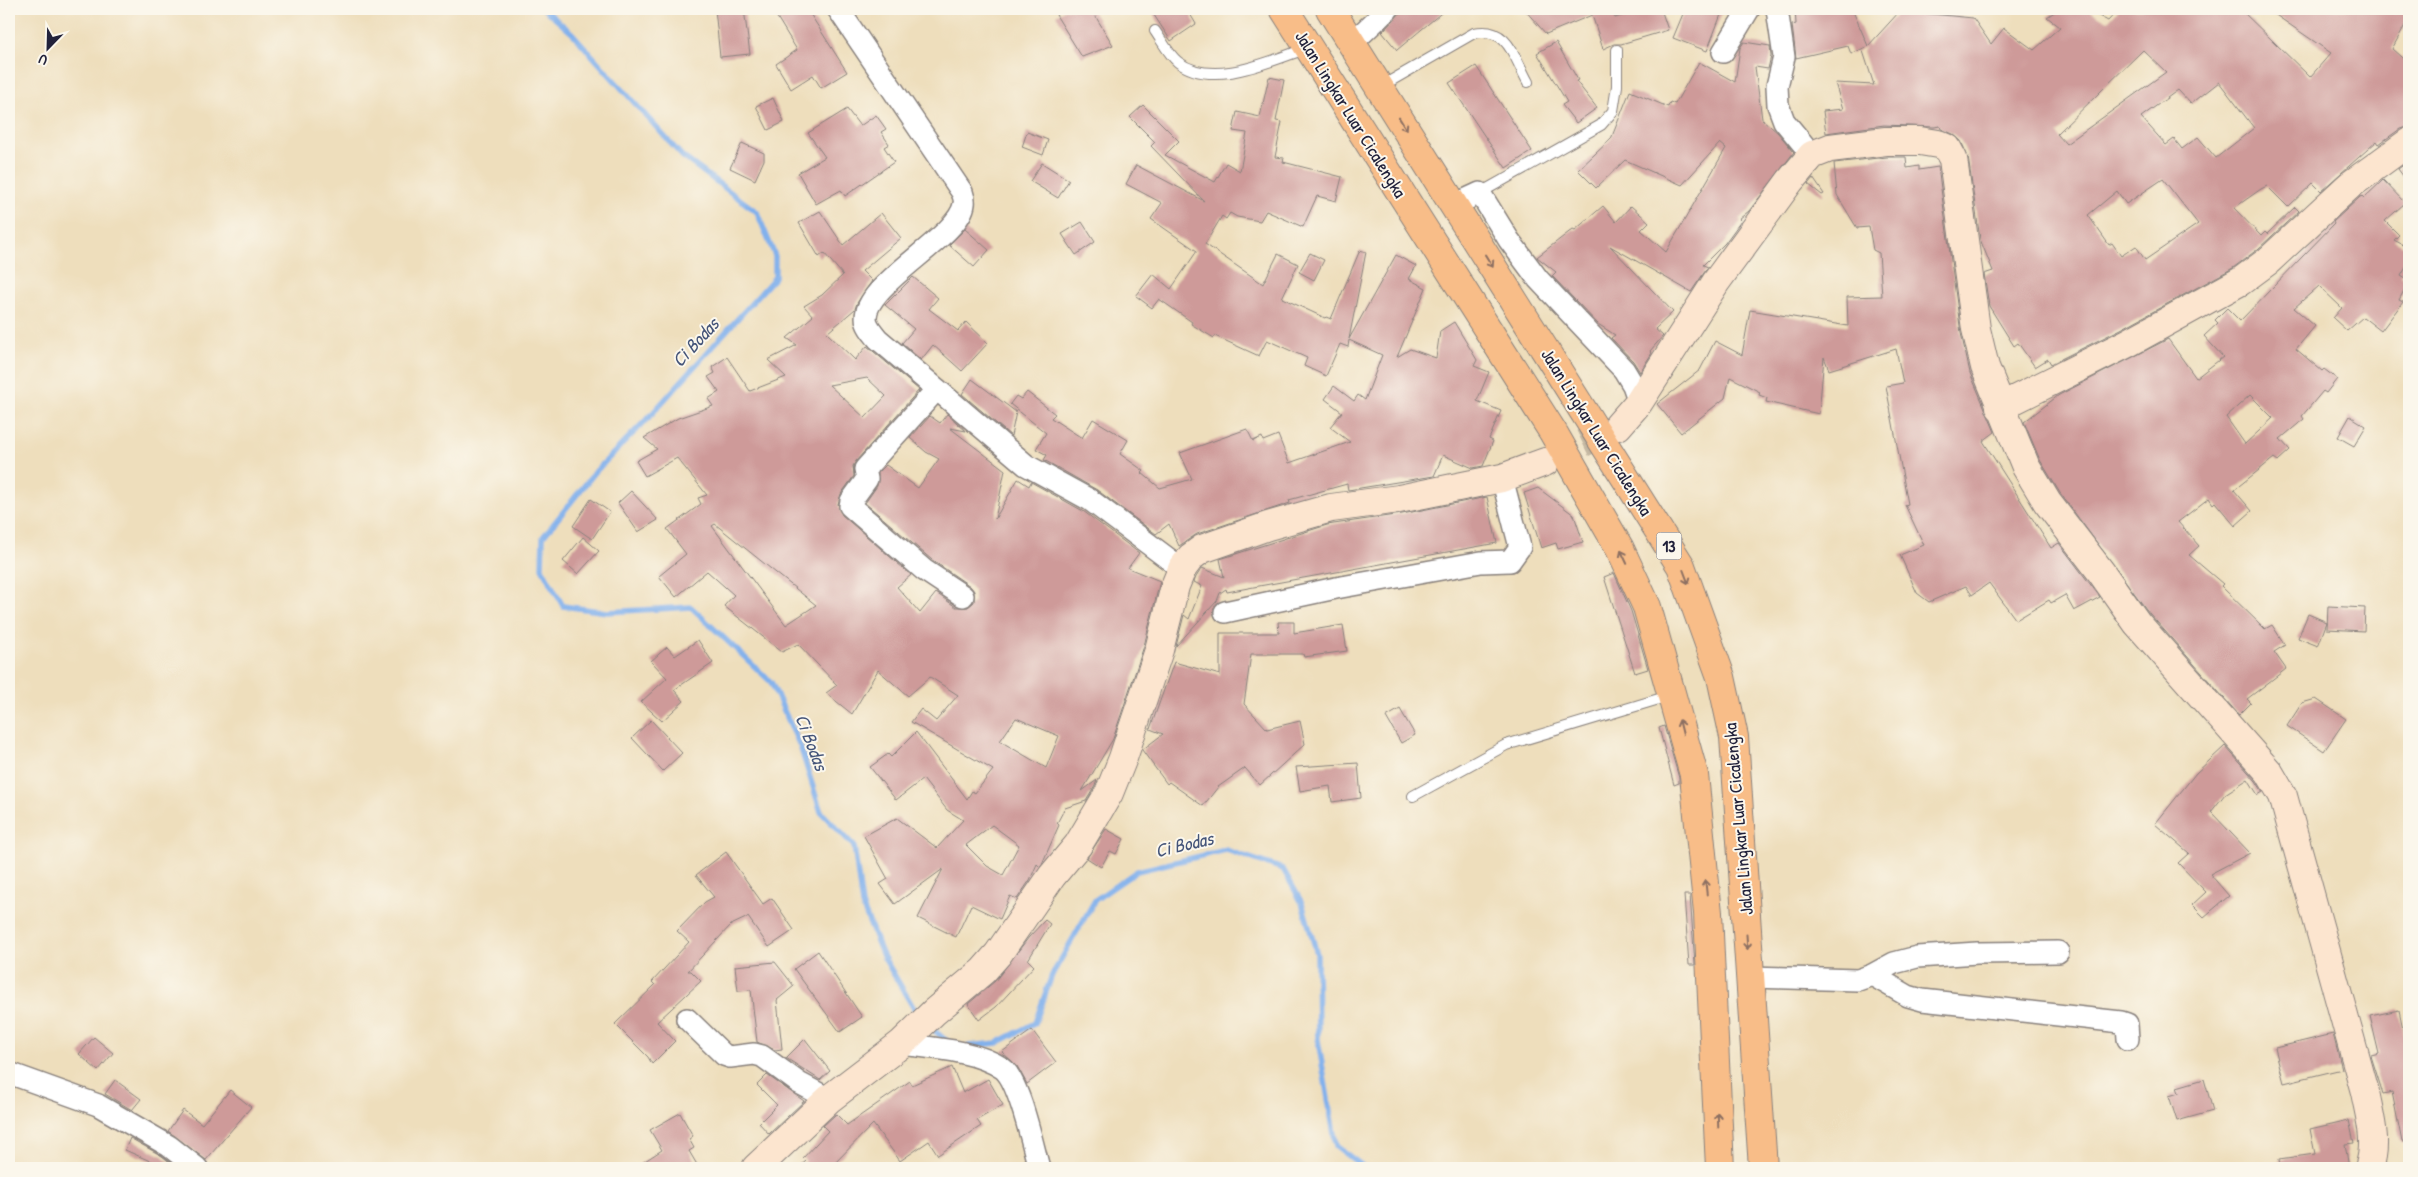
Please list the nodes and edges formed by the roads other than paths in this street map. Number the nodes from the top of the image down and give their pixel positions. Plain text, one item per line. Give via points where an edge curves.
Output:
1 (838, 9) edge
2 (1284, 9) edge
3 (1330, 9) edge
4 (1388, 9) edge
5 (1749, 9) edge
6 (1777, 9) edge
7 (1155, 31) dead end
8 (1352, 44) junction
9 (1309, 48) junction
10 (1617, 50) dead end
11 (1723, 52) dead end
12 (1528, 82) dead end
13 (1380, 87) junction
14 (2409, 142) edge
15 (1812, 155) junction
16 (1480, 193) junction
17 (1454, 206) junction
18 (937, 389) junction
19 (1639, 402) junction
20 (2000, 407) junction
21 (1618, 426) tunnel mouth
22 (1545, 462) tunnel mouth
23 (1502, 478) junction
24 (1182, 569) junction
25 (963, 596) dead end
26 (1225, 612) dead end
27 (1673, 694) junction
28 (1413, 796) dead end
29 (2058, 952) dead end
30 (1872, 975) junction
31 (1750, 976) junction
32 (687, 1019) dead end
33 (917, 1029) junction
34 (2128, 1038) dead end
35 (9, 1073) edge
36 (829, 1099) junction
37 (197, 1168) edge
38 (756, 1168) edge
39 (1039, 1168) edge
40 (1720, 1168) edge
41 (1762, 1168) edge
42 (2369, 1168) edge

1 - 18 street via 962,192 964,204 956,221 874,296 867,314 866,323 878,339
2 - 9 highway, Jalan Lingkar Luar Cicalengka
3 - 8 highway, Jalan Lingkar Luar Cicalengka / 13
4 - 8 street
5 - 11 street
6 - 15 street via 1784,57 1777,86 1778,105 1784,121
7 - 9 lane via 1178,62 1200,73 1220,74 1247,68
8 - 13 highway, Jalan Lingkar Luar Cicalengka / 13
27 -> 9 highway, Jalan Lingkar Luar Cicalengka via 1647,607 1620,549 1553,432
10 - 16 lane via 1613,111 1601,125
12 - 13 lane via 1505,39 1488,30 1474,33
13 -> 17 highway, Jalan Lingkar Luar Cicalengka / 13
14 - 20 street via 2350,184 2268,261 2241,281 2128,343
15 - 19 street via 1716,282
15 - 20 street via 1830,148 1886,142 1920,142 1947,148 1953,159 1976,329
16 - 17 street
16 - 19 street via 1538,279 1624,370
17 -> 31 highway, Jalan Lingkar Luar Cicalengka / 13 via 1682,566 1700,611 1721,677 1734,737
18 - 24 street via 1026,465 1090,500
18 - 25 street via 865,469 867,479 850,506 924,570
19 - 21 street
20 - 42 street via 2026,467 2046,502 2137,624 2270,772 2283,796 2365,1092 2374,1135
22 - 23 street
23 - 24 street via 1399,499 1332,508 1268,526 1202,549
23 - 26 street via 1520,547 1510,561 1481,562
24 - 33 street via 1174,586 1159,650 1109,793 1078,845 1052,876 998,954
27 - 28 lane via 1506,745
40 -> 27 highway, Jalan Lingkar Luar Cicalengka via 1708,913 1694,776
29 - 30 street via 1918,957 1894,963
30 - 31 street via 1858,980
30 - 34 street via 1908,996 1922,1000 2121,1022 2129,1028
31 - 41 highway, Jalan Lingkar Luar Cicalengka / 13
32 - 36 street via 724,1055 762,1056 799,1083
33 - 36 street
33 - 39 street via 950,1051 1003,1068 1016,1088
35 - 37 street via 98,1105 169,1146
36 - 38 street

